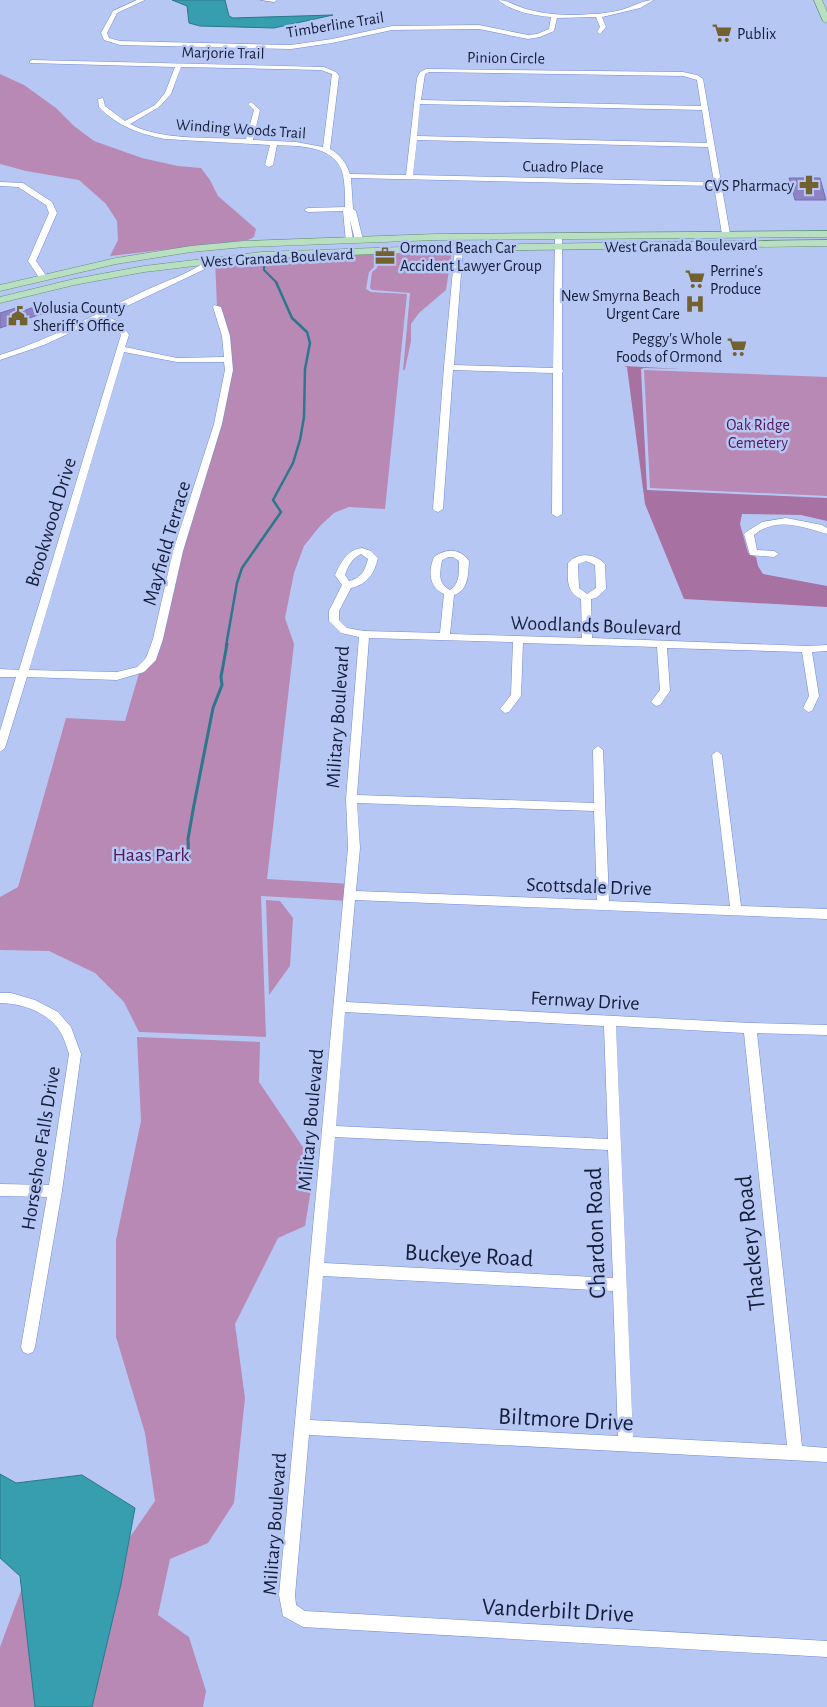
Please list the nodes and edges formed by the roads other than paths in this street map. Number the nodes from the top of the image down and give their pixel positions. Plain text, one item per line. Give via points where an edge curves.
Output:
1 (142, 0) edge
2 (264, 0) edge
3 (274, 0) edge
4 (500, 0) edge
5 (651, 0) edge
6 (818, 0) edge
7 (598, 14) junction
8 (554, 15) junction
9 (827, 21) edge
10 (600, 32) dead end
11 (32, 62) dead end
12 (179, 64) junction
13 (101, 99) dead end
14 (417, 102) junction
15 (251, 104) dead end
16 (704, 108) junction
17 (124, 124) junction
18 (414, 138) junction
19 (250, 142) junction
20 (274, 143) junction
21 (710, 145) junction
22 (326, 150) junction
23 (269, 165) dead end
24 (347, 176) junction
25 (409, 177) junction
26 (0, 184) edge
27 (716, 184) junction
28 (349, 209) junction
29 (308, 210) dead end
30 (726, 234) junction
31 (827, 234) edge
32 (558, 235) junction
33 (487, 236) junction
34 (354, 240) junction
35 (827, 243) edge
36 (244, 244) junction
37 (558, 247) junction
38 (458, 248) junction
39 (322, 253) junction
40 (215, 259) junction
41 (76, 269) junction
42 (43, 277) junction
43 (54, 287) junction
44 (0, 288) edge
45 (0, 299) edge
46 (217, 306) dead end
47 (101, 316) junction
48 (121, 349) junction
49 (0, 358) edge
50 (229, 359) junction
51 (448, 367) junction
52 (559, 371) junction
53 (438, 508) dead end
54 (557, 514) dead end
55 (827, 531) edge
56 (774, 554) dead end
57 (347, 585) dead end
58 (449, 594) dead end
59 (586, 597) dead end
60 (364, 634) junction
61 (445, 637) junction
62 (518, 639) junction
63 (587, 642) junction
64 (662, 644) junction
65 (827, 648) edge
66 (807, 649) junction
67 (0, 673) edge
68 (23, 673) junction
69 (656, 702) dead end
70 (808, 708) dead end
71 (505, 710) dead end
72 (0, 748) edge
73 (598, 750) dead end
74 (717, 755) dead end
75 (351, 798) junction
76 (600, 807) junction
77 (350, 895) junction
78 (603, 906) junction
79 (736, 910) junction
80 (827, 914) edge
81 (0, 998) edge
82 (340, 1007) junction
83 (610, 1020) junction
84 (750, 1028) junction
85 (827, 1030) edge
86 (328, 1131) junction
87 (614, 1145) junction
88 (0, 1190) edge
89 (55, 1190) junction
90 (317, 1269) junction
91 (619, 1285) junction
92 (28, 1347) dead end
93 (302, 1427) junction
94 (626, 1444) junction
95 (795, 1454) junction
96 (827, 1455) edge
97 (289, 1610) joint
98 (827, 1648) edge

1 - 8 street, Timberline Trail via 115,12 104,33 106,39 120,43 291,47 392,28 470,27 528,37 552,30
2 - 3 street
4 - 8 street via 527,12
5 - 7 street via 631,10
6 - 9 main road
7 - 8 street
7 - 10 street via 603,26
11 - 12 street, Marjorie Trail
12 - 17 street via 168,94 156,106
12 - 22 street, Marjorie Trail via 314,67 334,73
13 - 17 street, Winding Woods Trail via 102,108
14 - 16 street
14 - 16 street, Pinion Circle via 422,73 437,69 695,76 700,79
14 - 18 street, Pinion Circle
15 - 19 street via 257,110
16 - 21 street
17 - 19 street, Winding Woods Trail via 144,133 165,137
18 - 21 street
18 - 25 street, Pinion Circle
19 - 20 street, Winding Woods Trail
20 - 22 street, Winding Woods Trail
20 - 23 street
21 - 27 street
22 - 24 street, Winding Woods Trail via 343,164
24 - 25 street, Cuadro Place
24 - 28 street, Winding Woods Trail
25 - 27 street, Cuadro Place
26 - 42 street via 20,185 49,204 53,213 32,261
27 - 30 street
28 - 29 street
28 - 34 street, Winding Woods Trail via 346,213
30 - 31 main road, West Granada Boulevard
30 - 32 main road, West Granada Boulevard
32 - 33 main road, West Granada Boulevard
32 - 37 street
33 - 34 main road, West Granada Boulevard
33 - 38 main road via 468,241
34 - 36 main road, West Granada Boulevard
34 - 39 main road via 344,248
35 - 37 main road, West Granada Boulevard
36 - 40 main road via 226,250
36 - 41 main road, West Granada Boulevard via 165,253
37 - 38 main road, West Granada Boulevard
37 - 52 street
38 - 39 main road, West Granada Boulevard
38 - 51 street
39 - 40 main road, West Granada Boulevard
40 - 43 main road, West Granada Boulevard via 144,268
40 - 47 street via 200,270
41 - 42 main road, West Granada Boulevard
41 - 43 main road via 61,277
42 - 44 main road, West Granada Boulevard
42 - 45 main road via 35,286
43 - 45 main road, West Granada Boulevard
46 - 50 street, Mayfield Terrace
47 - 48 street, Brookwood Drive via 118,325 125,335
47 - 49 street
48 - 50 street via 177,360
48 - 68 street, Brookwood Drive
50 - 68 street, Mayfield Terrace via 218,424 178,551 151,660 140,670 117,676
51 - 52 street
51 - 53 street
52 - 54 street
55 - 56 street via 796,522 768,522 755,527 749,534 753,554
57 - 60 street, Woodlands Boulevard via 334,611 334,622 344,631
58 - 61 street
59 - 63 street
60 - 61 street, Woodlands Boulevard
60 - 75 street, Military Boulevard
61 - 62 street, Woodlands Boulevard
62 - 63 street, Woodlands Boulevard
62 - 71 street via 516,696
63 - 64 street, Woodlands Boulevard
64 - 66 street, Woodlands Boulevard
64 - 69 street via 665,691
65 - 66 street, Woodlands Boulevard
66 - 70 street via 814,696
67 - 68 street, Mayfield Terrace
68 - 72 street, Brookwood Drive
73 - 76 street
74 - 79 street
75 - 76 street
75 - 77 street, Military Boulevard via 354,848
76 - 78 street
77 - 78 street, Scottsdale Drive
77 - 82 street, Military Boulevard
78 - 79 street, Scottsdale Drive
79 - 80 street, Scottsdale Drive
81 - 89 street, Horseshoe Falls Drive via 35,1005 54,1016 67,1031 75,1054
82 - 83 street, Fernway Drive
82 - 86 street, Military Boulevard
83 - 84 street, Fernway Drive
83 - 87 street, Chardon Road
84 - 85 street, Fernway Drive
84 - 95 street, Thackery Road
86 - 87 street
86 - 90 street, Military Boulevard
87 - 91 street, Chardon Road
88 - 89 street
89 - 92 street, Horseshoe Falls Drive
90 - 91 street, Buckeye Road
90 - 93 street, Military Boulevard
91 - 94 street, Chardon Road
93 - 94 street, Biltmore Drive
93 - 97 street, Military Boulevard via 287,1595
94 - 95 street, Biltmore Drive
95 - 96 street, Biltmore Drive
97 - 98 street, Vanderbilt Drive via 303,1619

